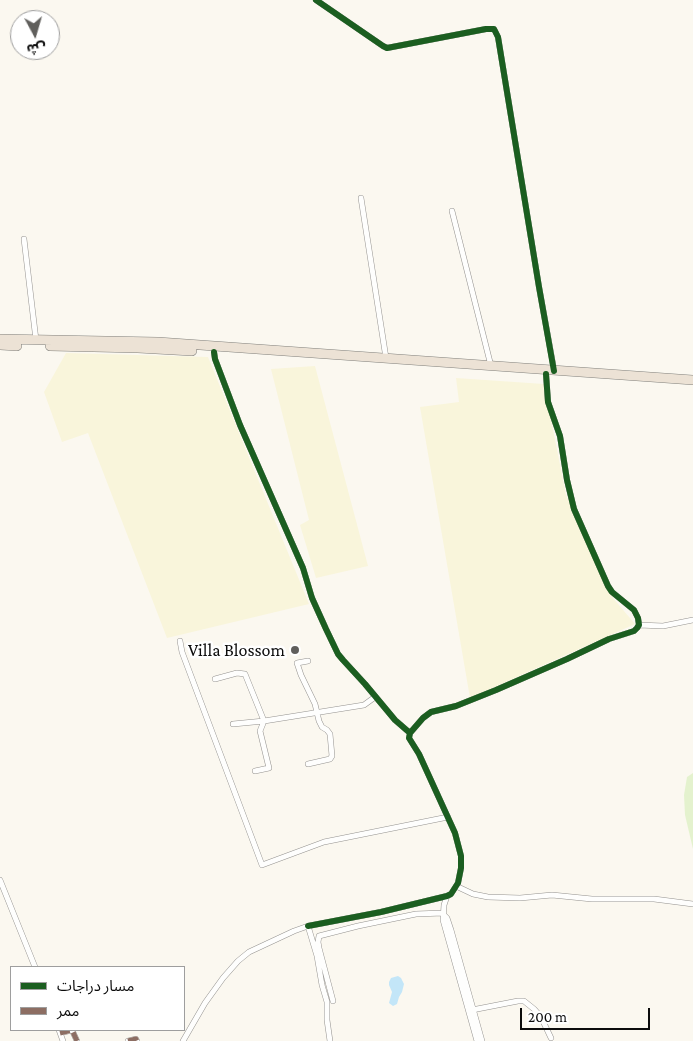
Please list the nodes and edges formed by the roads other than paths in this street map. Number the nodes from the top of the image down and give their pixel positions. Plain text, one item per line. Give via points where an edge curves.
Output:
1 (316, 0) edge
2 (361, 198) dead end
3 (452, 212) dead end
4 (24, 239) dead end
5 (0, 339) edge
6 (36, 340) junction
7 (0, 345) edge
8 (214, 352) junction
9 (386, 358) junction
10 (491, 366) junction
11 (550, 372) junction
12 (693, 380) edge
13 (693, 385) edge
14 (693, 620) edge
15 (639, 625) junction
16 (180, 641) dead end
17 (308, 661) dead end
18 (215, 679) dead end
19 (375, 697) junction
20 (318, 712) junction
21 (264, 721) junction
22 (232, 724) dead end
23 (410, 733) junction
24 (308, 764) dead end
25 (255, 771) dead end
26 (448, 817) junction
27 (0, 880) edge
28 (456, 886) junction
29 (446, 896) junction
30 (693, 904) edge
31 (443, 914) junction
32 (308, 926) junction
33 (35, 966) edge
34 (333, 1001) dead end
35 (471, 1010) junction
36 (60, 1031) edge
37 (551, 1038) dead end
38 (63, 1041) edge
39 (128, 1041) edge
40 (137, 1041) edge
41 (183, 1041) edge
42 (330, 1041) edge
43 (477, 1041) edge
44 (482, 1041) edge

1 - 11 street via 387,48 494,29 498,37 539,287
2 - 9 street
3 - 10 street
4 - 6 street
5 - 6 highway
6 - 9 highway via 158,342
7 - 8 highway
8 - 11 highway
8 - 19 street via 240,425 303,568 326,629 338,654
9 - 10 highway
10 - 11 highway
11 - 12 highway
11 - 13 highway
11 - 15 street via 547,397 560,436 574,509 608,586 634,610
14 - 15 street via 663,626
15 - 23 street via 634,631 608,639 496,690 431,712
16 - 26 street via 262,865 324,842
17 - 20 street via 297,663
18 - 21 street via 237,672 245,674
19 - 20 street via 364,705
19 - 23 street
20 - 21 street
20 - 24 street via 322,727 330,734 332,756
21 - 22 street
21 - 25 street via 260,731 270,768
23 - 26 street via 409,738
26 - 28 street via 461,856
27 - 33 street
28 - 29 street
28 - 30 street via 488,897 552,895
29 - 31 street
29 - 32 street
31 - 34 street via 416,914 319,936
31 - 35 street via 451,930
32 - 41 street via 249,952 238,961 205,1003
32 - 42 street via 326,1002
35 - 37 street via 524,1001 541,1017
35 - 43 street
35 - 44 street
36 - 38 street
39 - 40 street

